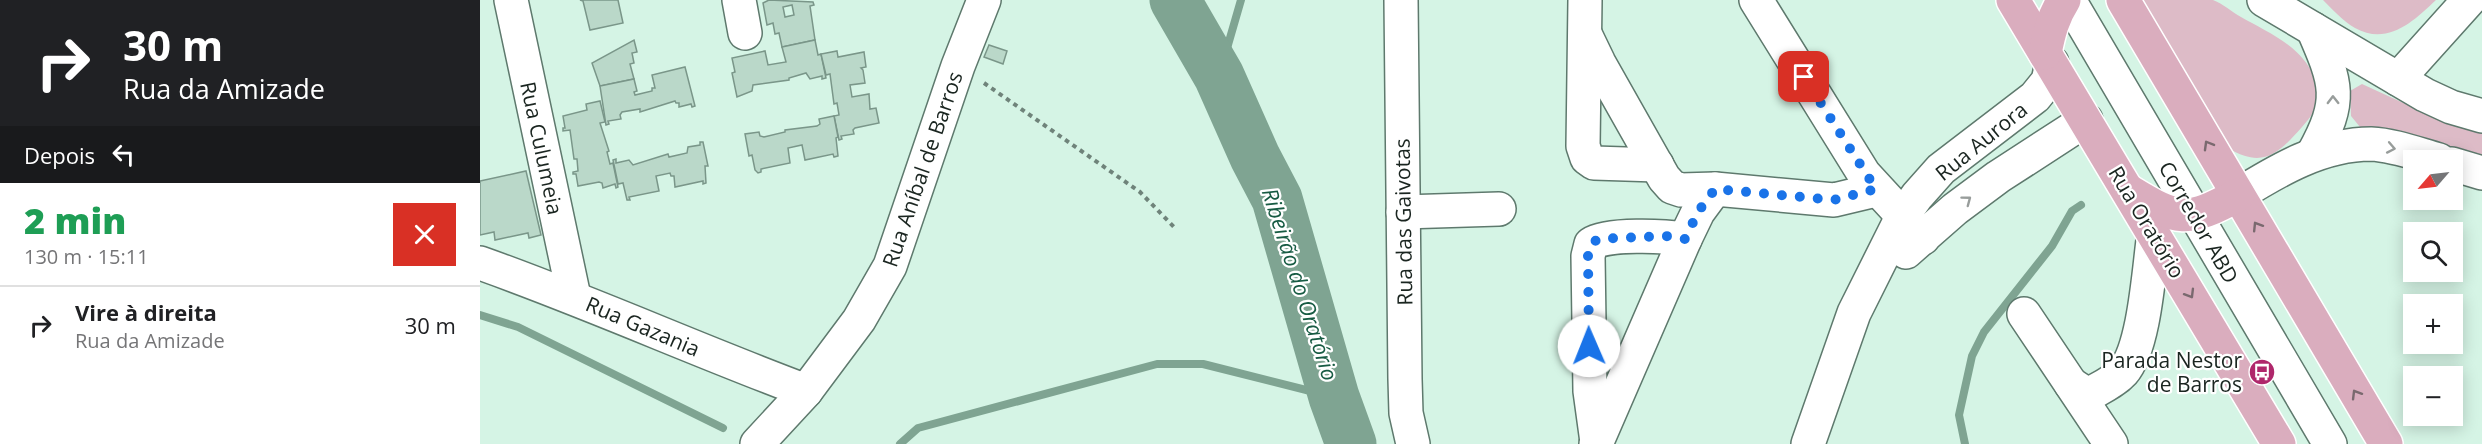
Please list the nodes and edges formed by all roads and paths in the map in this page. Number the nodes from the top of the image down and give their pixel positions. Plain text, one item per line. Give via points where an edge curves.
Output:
1 (512, 0) edge
2 (739, 0) edge
3 (984, 0) edge
4 (1401, 0) edge
5 (1585, 0) edge
6 (1756, 0) edge
7 (2013, 0) edge
8 (2067, 0) edge
9 (2123, 0) edge
10 (2264, 0) edge
11 (2469, 0) edge
12 (2313, 29) junction
13 (746, 33) dead end
14 (1586, 36) junction
15 (2048, 58) junction
16 (958, 66) junction
17 (2398, 79) junction
18 (2482, 116) edge
19 (2086, 120) junction
20 (2404, 150) edge
21 (2313, 154) junction
22 (1657, 165) junction
23 (2463, 167) edge
24 (2482, 173) edge
25 (1715, 189) junction
26 (1876, 189) junction
27 (2128, 190) junction
28 (2238, 195) junction
29 (1499, 209) dead end
30 (1403, 212) junction
31 (2195, 215) junction
32 (1174, 227) dead end
33 (1913, 228) junction
34 (2154, 233) junction
35 (1685, 239) junction
36 (480, 263) edge
37 (574, 297) junction
38 (2024, 314) dead end
39 (2070, 384) junction
40 (806, 391) junction
41 (1597, 443) edge
42 (757, 444) edge
43 (1413, 444) edge
44 (1808, 444) edge
45 (2110, 444) edge
46 (2279, 444) edge
47 (2330, 444) edge
48 (2386, 444) edge

1 - 37 street, Rua Culumeia
2 - 13 street
3 - 16 street, Rua Aníbal de Barros
4 - 30 street, Rua das Gaivotas
5 - 14 street
6 - 26 street
7 - 15 main road, Rua Oratório
8 - 15 main road via 2056,12 2050,29
8 - 31 street, Corredor ABD
28 -> 9 main road
10 - 12 street
11 - 17 street
12 - 17 street
21 -> 12 street via 2334,109 2328,65
14 - 22 street
14 - 22 street via 1583,146 1587,158 1594,163
15 - 19 main road, Rua Oratório
15 - 33 street, Rua Aurora via 2048,81 2035,97 1941,169 1917,196
16 - 32 path via 1140,192
16 - 40 street, Rua Aníbal de Barros via 890,266 860,320
17 - 18 street via 2437,101
19 - 27 main road, Rua Oratório
33 -> 19 street, Rua Aurora via 1955,209
21 -> 20 street via 2372,144
21 - 28 street
22 - 25 street via 1672,187
23 - 24 street
25 - 26 street via 1834,200
25 - 35 street
26 - 33 street
27 - 31 main road via 2166,212
27 - 34 main road, Rua Oratório
28 - 31 main road
48 -> 28 main road
29 - 30 street
30 - 43 street, Rua das Gaivotas via 1406,413
31 - 47 street, Corredor ABD
33 - 44 street, Rua Aurora via 1862,293
34 - 39 street via 2136,351 2129,364 2122,374 2088,395
34 -> 46 main road, Rua Oratório
35 - 41 street
35 - 41 street via 1612,238 1591,244 1590,391
36 - 37 street, Rua Gazania
37 - 40 street, Rua Gazania
38 - 39 street
39 - 45 street
40 - 42 street, Rua Aníbal de Barros

